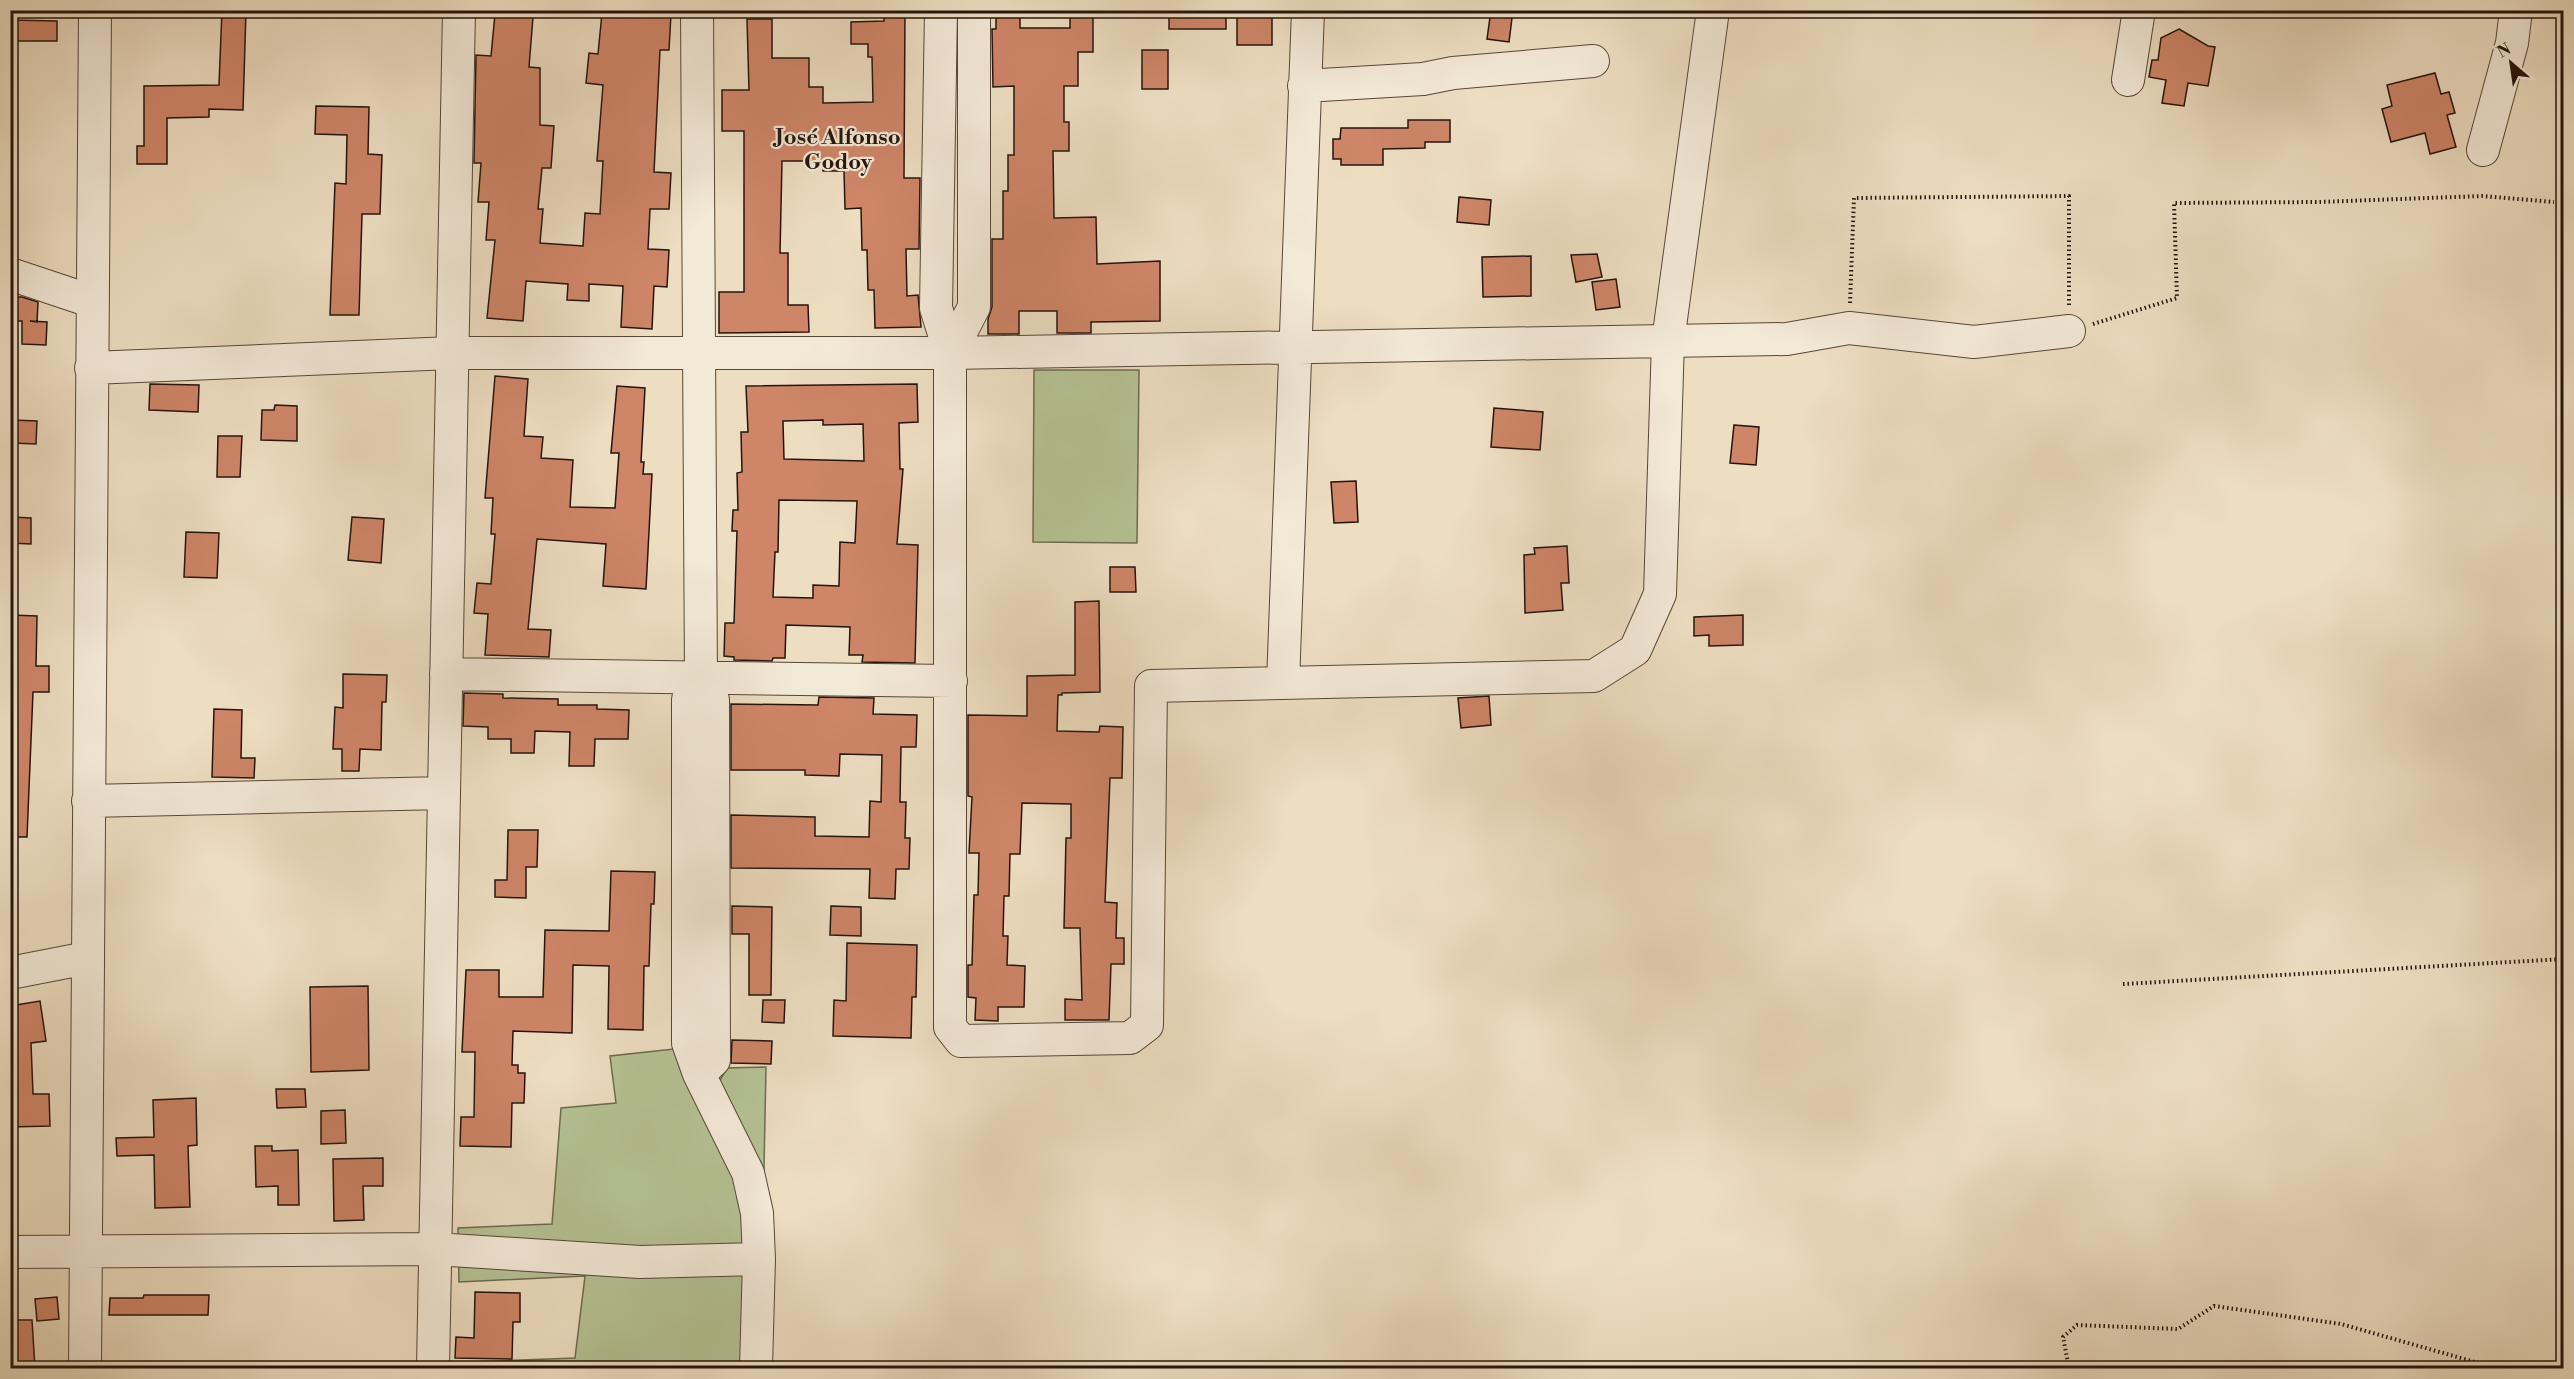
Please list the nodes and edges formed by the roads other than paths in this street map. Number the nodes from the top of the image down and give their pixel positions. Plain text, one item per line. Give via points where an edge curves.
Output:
1 (95, 10) edge
2 (459, 10) edge
3 (697, 10) edge
4 (941, 10) edge
5 (974, 10) edge
6 (1308, 10) edge
7 (1713, 10) edge
8 (2139, 10) edge
9 (2516, 10) edge
10 (1593, 61) dead end
11 (2128, 80) dead end
12 (1304, 86) junction
13 (2483, 150) dead end
14 (10, 274) edge
15 (91, 301) junction
16 (2069, 331) road end
17 (1668, 341) junction
18 (1295, 347) junction
19 (699, 351) junction
20 (452, 353) junction
21 (950, 353) junction
22 (91, 368) junction
23 (446, 674) junction
24 (701, 679) junction
25 (951, 681) junction
26 (1283, 683) junction
27 (444, 793) junction
28 (88, 801) junction
29 (87, 958) junction
30 (10, 973) edge
31 (435, 1250) junction
32 (10, 1252) edge
33 (86, 1252) junction
34 (759, 1259) junction
35 (85, 1368) edge
36 (433, 1368) edge
37 (756, 1368) edge

1 - 15 street
2 - 20 street
3 - 19 street
4 - 21 street via 936,308
5 - 21 street via 974,307
6 - 12 street
7 - 17 street
8 - 11 street
9 - 13 street via 2512,43
10 - 12 street via 1423,79
12 - 18 street
14 - 15 street
15 - 22 street
16 - 17 street via 1974,342 1849,328 1787,339
17 - 18 street
17 - 26 street via 1660,594 1635,650 1594,676
18 - 21 street
18 - 26 street
19 - 20 street
19 - 21 street
19 - 24 street
20 - 22 street
20 - 23 street
21 - 25 street
22 - 28 street
23 - 24 street
23 - 27 street
24 - 25 street
24 - 34 street via 688,699 688,1043 699,1074 748,1173 757,1213
25 - 26 street via 950,1027 961,1041 1130,1038 1147,1025 1151,686
27 - 28 street
27 - 31 street
28 - 29 street
29 - 30 street
29 - 33 street
31 - 33 street
31 - 34 street via 640,1262
31 - 36 street
32 - 33 street
33 - 35 street
34 - 37 street

